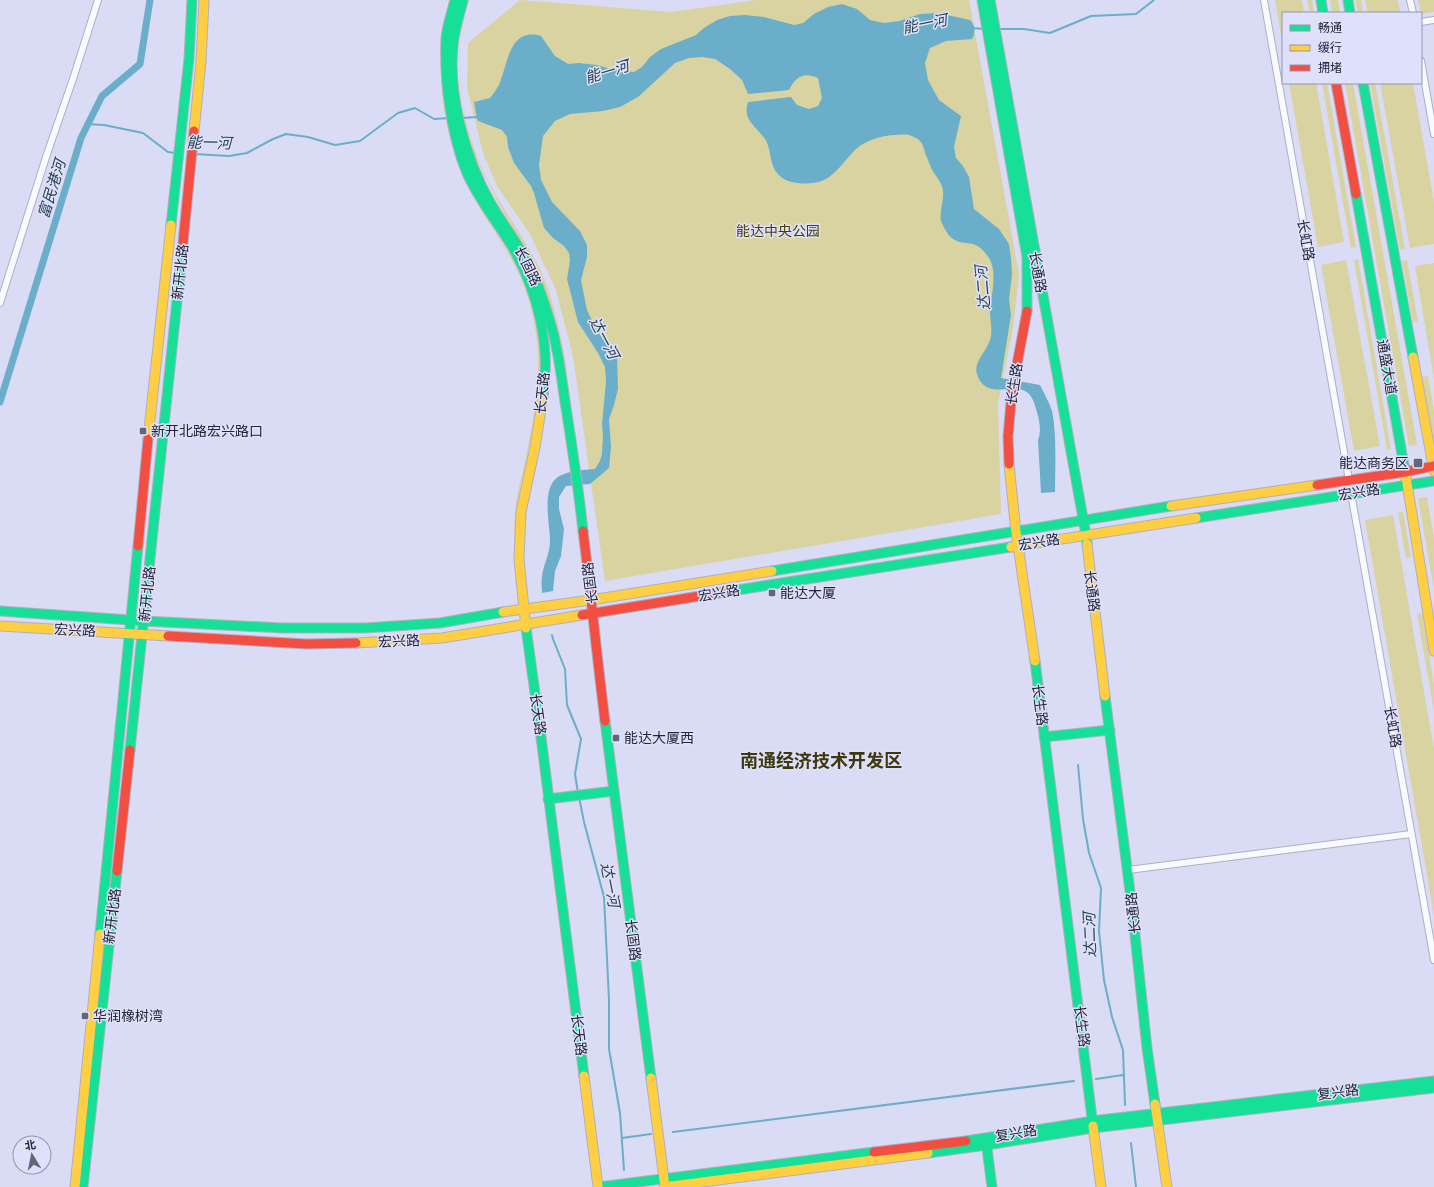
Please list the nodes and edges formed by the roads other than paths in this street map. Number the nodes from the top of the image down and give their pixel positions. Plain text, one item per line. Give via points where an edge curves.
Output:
1 (98, 0) edge
2 (192, 0) edge
3 (204, 0) edge
4 (455, 0) edge
5 (463, 0) edge
6 (982, 0) edge
7 (990, 0) edge
8 (1264, 0) edge
9 (1321, 0) edge
10 (1348, 0) edge
11 (1410, 0) edge
12 (1323, 12) edge
13 (1350, 12) edge
14 (1413, 12) edge
15 (1434, 20) edge
16 (1422, 22) edge
17 (1422, 67) edge
18 (1336, 84) edge
19 (1363, 84) edge
20 (1434, 134) edge
21 (512, 247) joint
22 (1, 295) edge
23 (0, 303) edge
24 (1434, 466) edge
25 (1434, 471) edge
26 (1405, 472) junction
27 (1349, 480) junction
28 (1434, 481) edge
29 (1407, 485) junction
30 (1352, 493) junction
31 (1083, 520) junction
32 (1016, 532) junction
33 (1086, 535) junction
34 (1018, 546) junction
35 (591, 600) junction
36 (524, 609) junction
37 (0, 611) edge
38 (593, 613) junction
39 (130, 620) junction
40 (144, 621) junction
41 (525, 624) junction
42 (0, 626) edge
43 (129, 634) junction
44 (143, 635) junction
45 (1434, 651) edge
46 (1110, 730) junction
47 (1044, 738) junction
48 (614, 791) junction
49 (548, 799) junction
50 (1412, 834) junction
51 (1128, 870) junction
52 (1434, 960) edge
53 (1434, 1081) edge
54 (1434, 1088) edge
55 (1157, 1117) junction
56 (1093, 1125) junction
57 (986, 1142) junction
58 (664, 1185) edge
59 (75, 1187) edge
60 (83, 1187) edge
61 (598, 1187) edge
62 (992, 1187) edge
63 (1101, 1187) edge
64 (1167, 1187) edge

1 - 22 street
2 - 39 street, 新开北路 via 189,59
3 - 40 street, 新开北路 via 201,62
4 - 21 street, 长固路 via 446,38 447,91 458,146 467,173
5 - 35 street, 长固路 via 454,38 456,105 464,142 477,175 534,273 556,344 578,487
6 - 32 street, 长生路 via 1027,257 1027,312 1012,391 1008,436
7 - 31 street, 长通路
8 - 27 street, 长虹路
9 - 12 street
10 - 13 street
11 - 14 street
15 - 16 street
17 - 20 street
18 - 26 street, 通盛大道
19 - 24 street, 通盛大道
21 - 36 street, 长天路 via 525,272 539,312 545,349 546,377 521,512 519,559
22 - 23 street
24 - 25 street, 通盛大道
24 - 26 street, 宏兴路
26 - 27 street, 宏兴路
26 - 29 street, 通盛大道
27 - 31 street, 宏兴路
28 - 29 street, 宏兴路
29 - 30 street, 宏兴路
29 - 45 street, 通盛大道
30 - 33 street, 宏兴路
30 - 50 street, 长虹路
31 - 32 street, 宏兴路
31 - 33 street, 长通路
32 - 34 street, 长生路
32 - 35 street, 宏兴路
33 - 34 street, 宏兴路
33 - 46 street, 长通路
34 - 38 street, 宏兴路
34 - 47 street, 长生路
35 - 36 street, 宏兴路
35 - 38 street, 长固路
36 - 40 street, 宏兴路 via 440,623 365,628 282,628
36 - 41 street, 长天路
37 - 39 street, 宏兴路
38 - 41 street, 宏兴路
38 - 48 street, 长固路
39 - 40 street, 宏兴路
39 - 43 street, 新开北路
40 - 44 street, 新开北路
41 - 44 street, 宏兴路 via 442,638 322,644
41 - 49 street, 长天路
42 - 43 street, 宏兴路
43 - 44 street, 宏兴路
43 - 59 street, 新开北路
44 - 60 street, 新开北路
46 - 47 street
46 - 51 street, 长通路
47 - 56 street, 长生路
48 - 49 street
48 - 58 street, 长固路
49 - 61 street, 长天路
50 - 51 street
50 - 52 street, 长虹路
51 - 55 street, 长通路
53 - 55 street, 复兴路
54 - 55 street, 复兴路
55 - 56 street, 复兴路
55 - 64 street, 长通路
56 - 57 street, 复兴路
56 - 63 street, 长生路
57 - 58 street, 复兴路
57 - 62 street
58 - 61 street, 复兴路

